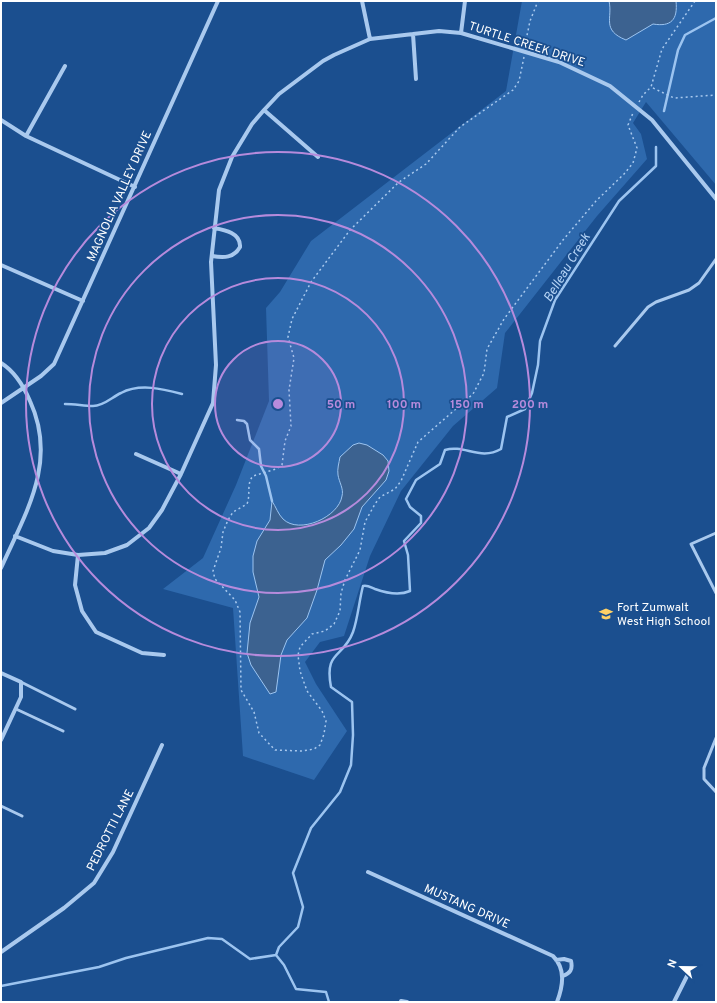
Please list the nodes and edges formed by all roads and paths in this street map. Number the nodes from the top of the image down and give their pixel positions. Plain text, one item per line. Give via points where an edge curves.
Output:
1 (218, 1) edge
2 (362, 1) edge
3 (464, 1) edge
4 (538, 1) edge
5 (695, 1) edge
6 (461, 33) junction
7 (413, 34) junction
8 (370, 39) junction
9 (525, 52) junction
10 (65, 66) dead end
11 (416, 79) dead end
12 (651, 87) junction
13 (716, 95) edge
14 (636, 107) junction
15 (264, 110) junction
16 (1, 120) edge
17 (26, 136) junction
18 (318, 157) dead end
19 (135, 187) junction
20 (716, 199) edge
21 (214, 228) junction
22 (212, 256) junction
23 (716, 259) edge
24 (1, 265) edge
25 (83, 301) junction
26 (615, 346) dead end
27 (1, 363) edge
28 (24, 387) junction
29 (1, 403) edge
30 (136, 454) dead end
31 (181, 474) junction
32 (716, 533) edge
33 (15, 536) junction
34 (78, 555) junction
35 (1, 568) edge
36 (716, 593) edge
37 (164, 655) dead end
38 (1, 673) edge
39 (21, 682) junction
40 (16, 708) junction
41 (75, 709) dead end
42 (63, 731) dead end
43 (716, 738) edge
44 (1, 740) edge
45 (162, 746) dead end
46 (716, 792) edge
47 (1, 806) edge
48 (22, 816) dead end
49 (368, 872) dead end
50 (1, 952) edge
51 (556, 960) junction
52 (689, 972) dead end
53 (563, 976) junction
54 (401, 1001) edge
55 (407, 1002) edge
56 (556, 1002) edge
57 (674, 1002) edge

1 - 19 street, MAGNOLIA VALLEY DRIVE
2 - 8 street
3 - 6 street
4 - 9 path via 526,34
5 - 12 path via 662,49
6 - 7 street, TURTLE CREEK DRIVE via 439,31
6 - 9 street, TURTLE CREEK DRIVE
7 - 8 street, TURTLE CREEK DRIVE
7 - 11 street
8 - 15 street, TURTLE CREEK DRIVE via 323,61 279,94
9 - 14 street, TURTLE CREEK DRIVE via 585,73 610,86
9 - 14 path via 519,81 513,90 460,127 426,164 399,182 350,230 311,282 292,319 288,337 294,358 289,390 291,426 285,441 282,465 253,476 249,482 247,504 234,512 228,520 213,572 215,579 234,600 240,612 242,690 254,712 259,733 275,750 286,752 314,749 320,745 326,721 307,691 300,671 300,647 312,634 325,631 334,624 340,611 345,580 360,550 365,522 375,504 380,497 395,489 418,442 473,394 484,372 487,349 504,319 563,240 633,163 637,148 628,125
10 - 17 street
12 - 13 path via 673,97
12 - 14 path
14 - 20 street, TURTLE CREEK DRIVE via 652,120
15 - 18 street
15 - 21 street, TURTLE CREEK DRIVE via 252,124 232,157 219,190
16 - 17 street
17 - 19 street
19 - 25 street, MAGNOLIA VALLEY DRIVE
21 - 22 street, TURTLE CREEK DRIVE
21 - 22 street via 237,235 240,247 233,255 219,258
22 - 31 street, TURTLE CREEK DRIVE via 216,365 213,403
23 - 26 lane via 699,283 689,290 648,307
24 - 25 street
25 - 28 street, MAGNOLIA VALLEY DRIVE via 54,364
27 - 28 street
28 - 29 street, MAGNOLIA VALLEY DRIVE
28 - 33 street via 40,424 42,454 38,483
30 - 31 street
31 - 34 street, TURTLE CREEK DRIVE via 162,510 149,528 127,545 105,553
32 - 36 lane via 691,544
33 - 34 street, TURTLE CREEK DRIVE via 53,551
33 - 35 street
34 - 37 street via 75,586 82,611 96,632 142,653
38 - 39 street
39 - 40 street via 21,697
39 - 41 lane
40 - 42 lane
40 - 44 street
43 - 46 lane via 704,768 704,779
45 - 50 street, PEDROTTI LANE via 113,852 94,883 64,908
47 - 48 lane
49 - 51 street, MUSTANG DRIVE via 553,956
51 - 53 street
51 - 53 street, MUSTANG DRIVE via 564,959 571,962 572,970
52 - 57 street
53 - 56 street, MUSTANG DRIVE
54 - 55 street

